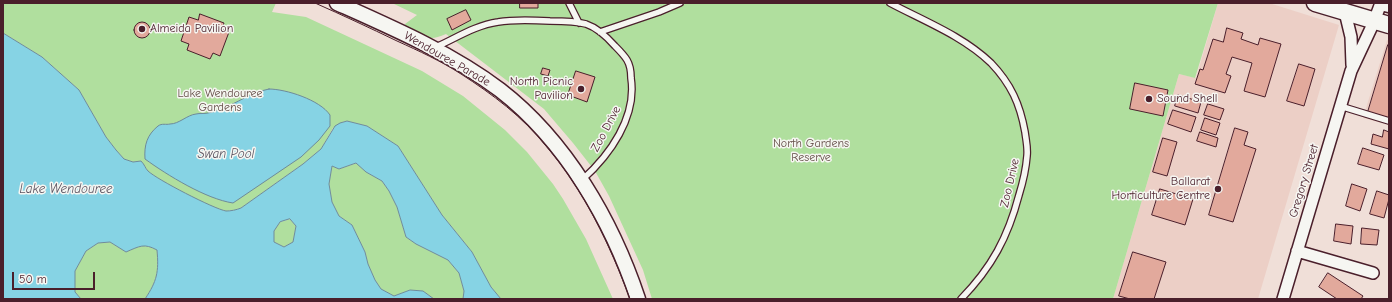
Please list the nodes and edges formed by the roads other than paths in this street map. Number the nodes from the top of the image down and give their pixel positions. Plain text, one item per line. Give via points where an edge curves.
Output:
1 (337, 3) edge
2 (569, 3) edge
3 (680, 3) edge
4 (890, 3) edge
5 (1315, 3) edge
6 (1381, 3) edge
7 (1385, 3) edge
8 (1389, 4) edge
9 (1346, 12) junction
10 (1385, 22) edge
11 (579, 23) junction
12 (600, 32) junction
13 (433, 49) junction
14 (1352, 71) junction
15 (1340, 106) junction
16 (1389, 121) edge
17 (582, 181) junction
18 (1297, 251) junction
19 (1373, 273) dead end
20 (638, 299) edge
21 (961, 299) edge
22 (1283, 299) edge

1 - 13 street, Wendouree Parade
2 - 11 lane
3 - 12 lane
4 - 21 lane, Zoo Drive via 977,51 1000,73 1013,92 1020,110 1027,156 1014,212 1004,239 991,262
5 - 9 main road
6 - 10 street, Gregory Street
7 - 8 main road
9 - 10 main road
9 - 14 street, Gregory Street via 1352,47
10 - 14 street, Gregory Street
11 - 12 lane
11 - 13 lane via 535,20 498,22 472,30
12 - 17 lane, Zoo Drive via 628,62 632,80 632,100 629,113 612,145 600,163
13 - 17 street, Wendouree Parade via 486,80 514,102 540,126
14 - 15 street, Gregory Street
15 - 16 lane
15 - 18 street, Gregory Street
17 - 20 street, Wendouree Parade via 616,244
18 - 19 street
18 - 22 street, Gregory Street

